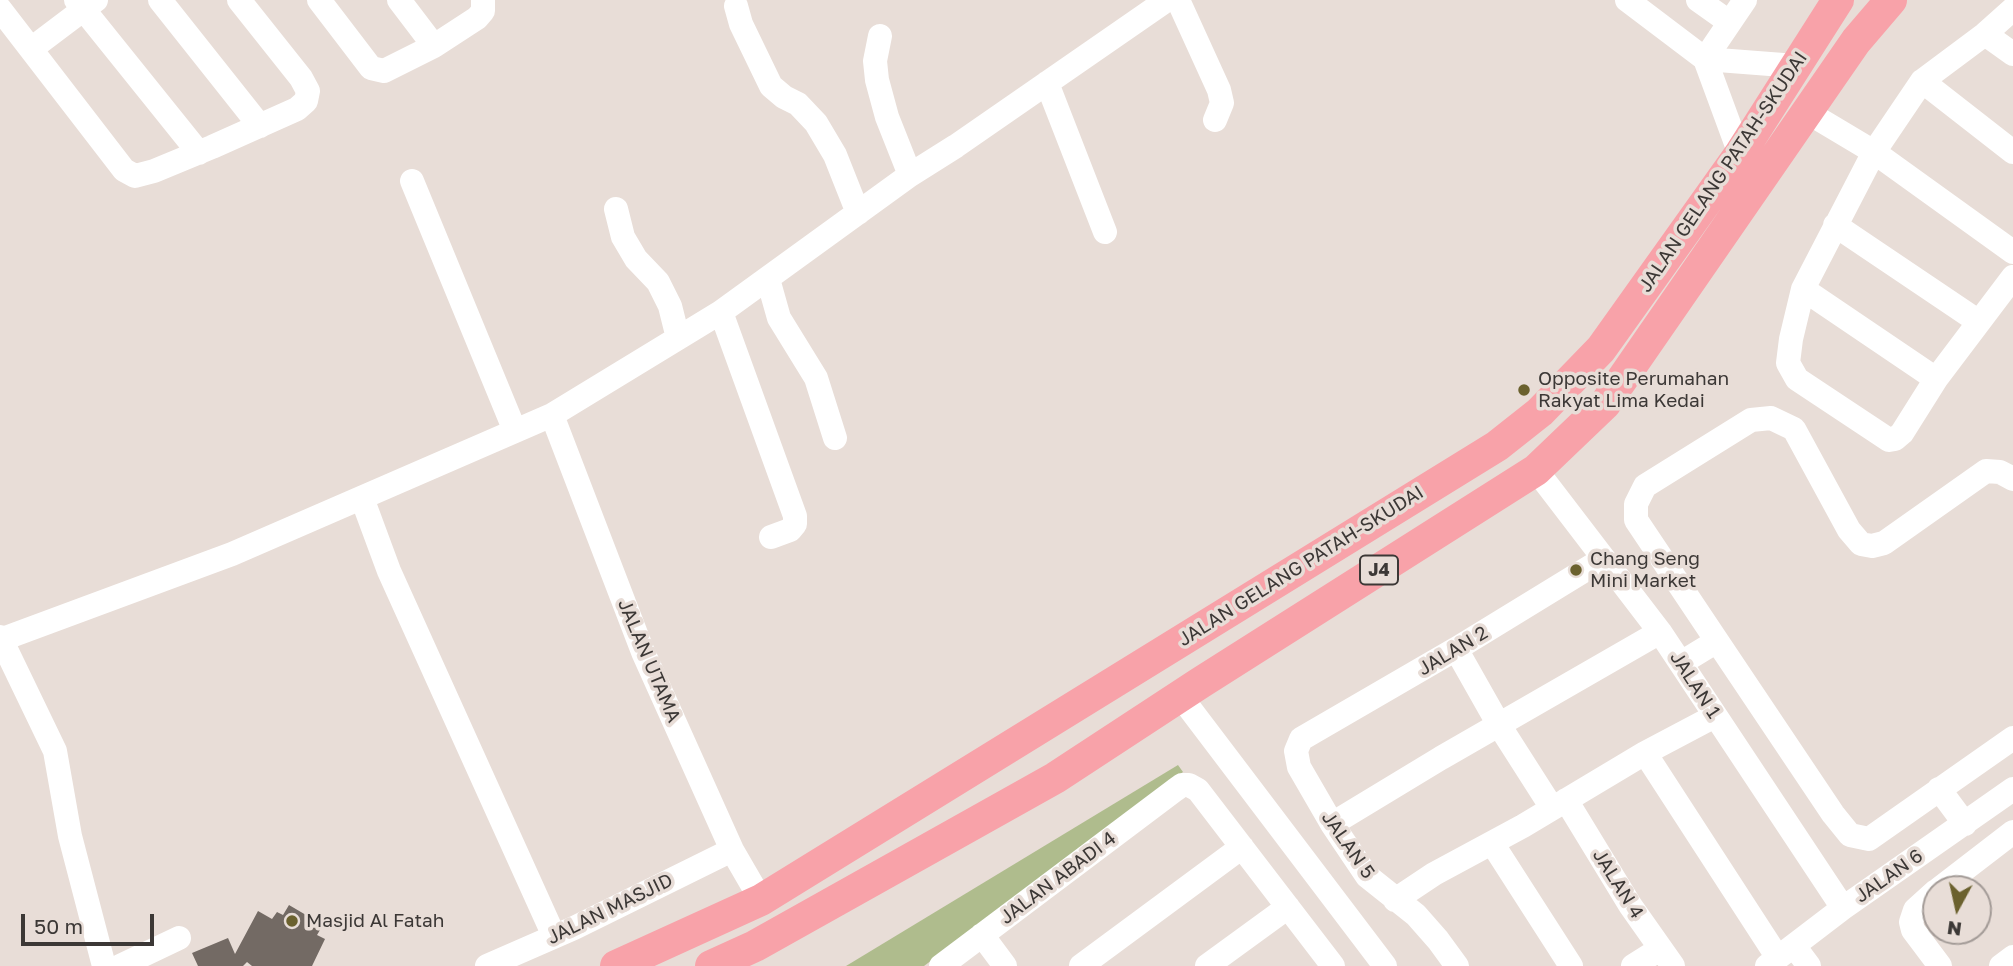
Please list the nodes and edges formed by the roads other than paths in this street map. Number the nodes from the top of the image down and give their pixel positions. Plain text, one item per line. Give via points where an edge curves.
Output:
1 (160, 0) edge
2 (239, 0) edge
3 (319, 0) edge
4 (399, 0) edge
5 (483, 0) edge
6 (1167, 0) edge
7 (1178, 0) edge
8 (1627, 0) edge
9 (1698, 0) edge
10 (1745, 0) edge
11 (1838, 0) edge
12 (1891, 0) edge
13 (85, 3) edge
14 (736, 6) dead end
15 (0, 9) edge
16 (2013, 9) edge
17 (1729, 22) junction
18 (1985, 34) junction
19 (880, 36) dead end
20 (434, 46) junction
21 (31, 49) junction
22 (2013, 54) edge
23 (1705, 59) junction
24 (1796, 66) junction
25 (1922, 81) junction
26 (1047, 83) junction
27 (1807, 112) junction
28 (1215, 120) dead end
29 (260, 126) junction
30 (1874, 152) junction
31 (2013, 152) edge
32 (199, 153) junction
33 (1740, 154) junction
34 (910, 175) junction
35 (412, 181) dead end
36 (616, 209) dead end
37 (858, 213) junction
38 (1835, 225) junction
39 (1105, 232) dead end
40 (2013, 253) edge
41 (2013, 276) edge
42 (768, 279) junction
43 (1803, 289) junction
44 (721, 312) junction
45 (1979, 322) junction
46 (678, 338) junction
47 (1936, 379) junction
48 (552, 415) junction
49 (515, 431) junction
50 (835, 438) dead end
51 (1536, 470) junction
52 (2013, 479) edge
53 (362, 498) junction
54 (771, 537) dead end
55 (1603, 559) junction
56 (1660, 632) junction
57 (0, 639) edge
58 (1717, 641) junction
59 (1456, 649) junction
60 (1681, 663) junction
61 (1181, 696) junction
62 (1715, 716) junction
63 (1499, 725) junction
64 (1301, 738) joint
65 (2013, 738) edge
66 (1645, 753) junction
67 (1939, 789) junction
68 (2013, 789) edge
69 (1559, 804) junction
70 (1332, 824) junction
71 (1965, 824) junction
72 (2013, 832) edge
73 (1492, 843) junction
74 (1242, 847) junction
75 (732, 850) junction
76 (1957, 875) edge
77 (761, 900) junction
78 (1395, 900) junction
79 (1922, 904) edge
80 (1288, 907) junction
81 (1843, 908) junction
82 (982, 935) junction
83 (554, 936) junction
84 (179, 938) dead end
85 (1922, 942) edge
86 (1924, 945) edge
87 (1667, 957) edge
88 (1780, 957) edge
89 (2013, 957) edge
90 (104, 966) edge
91 (120, 966) edge
92 (487, 966) edge
93 (616, 966) edge
94 (711, 966) edge
95 (941, 966) edge
96 (1005, 966) edge
97 (1081, 966) edge
98 (1207, 966) edge
99 (1334, 966) edge
100 (1385, 966) edge
101 (1457, 966) edge
102 (1571, 966) edge
103 (1633, 966) edge
104 (1809, 966) edge
105 (1940, 966) edge
106 (2001, 966) edge

1 - 29 street
2 - 29 street via 308,91 306,101 297,109
3 - 20 street via 370,68 384,71
4 - 20 street
5 - 20 street via 477,18
6 - 26 street
7 - 28 street via 1219,90 1222,103
8 - 23 street
9 - 17 street
10 - 17 street
11 - 24 main road, JALAN GELANG PATAH-SKUDAI / J4
12 - 27 main road, JALAN GELANG PATAH-SKUDAI / J4
13 - 21 street
13 - 32 street
14 - 37 street via 771,86 816,123 835,155
15 - 21 street
16 - 18 street
17 - 23 street
18 - 22 street
18 - 25 street
19 - 34 street via 877,80
21 - 32 street via 124,170 135,176 155,172
23 - 24 street
23 - 33 street
24 - 33 main road, JALAN GELANG PATAH-SKUDAI / J4
25 - 30 street
25 - 31 street
26 - 34 street
26 - 39 street
27 - 30 street
27 - 51 main road, JALAN GELANG PATAH-SKUDAI / J4 via 1605,404
29 - 32 street
30 - 38 street
30 - 40 street
33 - 77 main road, JALAN GELANG PATAH-SKUDAI / J4 via 1601,349 1557,396 1497,446
34 - 37 street
35 - 49 street
36 - 46 street via 623,237 658,282 670,306
37 - 42 street
38 - 43 street
38 - 45 street
41 - 45 street
42 - 44 street
42 - 50 street via 779,318 816,378
43 - 47 street
43 - 47 street via 1788,363 1797,379 1889,440 1902,433
44 - 46 street
44 - 54 street via 795,516 790,530
45 - 47 street
46 - 48 street
48 - 49 street
48 - 75 street, JALAN UTAMA via 643,652
49 - 53 street
51 - 55 street, JALAN 1
51 - 61 main road, JALAN GELANG PATAH-SKUDAI / J4
52 - 58 street via 1986,471 1884,543 1861,544 1794,429 1771,418 1751,421 1645,486 1636,504 1636,520
53 - 57 street via 232,554
53 - 83 street via 389,571
55 - 56 street, JALAN 1
55 - 59 street, JALAN 2
56 - 60 street, JALAN 1
56 - 63 street
57 - 90 street via 55,751 70,836
58 - 60 street
58 - 67 street via 1850,835 1869,839
59 - 63 street, JALAN 4
59 - 64 street, JALAN 2
60 - 62 street, JALAN 1
61 - 94 main road, JALAN GELANG PATAH-SKUDAI / J4 via 1055,778 755,946
61 - 100 street
62 - 66 street
62 - 81 street, JALAN 1
63 - 69 street, JALAN 4
63 - 70 street
64 - 70 street, JALAN 5 via 1296,751 1299,767
65 - 67 street
66 - 69 street
66 - 88 street
67 - 71 street
68 - 71 street, JALAN 6
69 - 73 street
69 - 87 street, JALAN 4
70 - 78 street, JALAN 5 via 1367,876
71 - 81 street, JALAN 6
72 - 76 street
73 - 78 street
73 - 102 street
74 - 80 street
74 - 82 street, JALAN ABADI 4 via 1198,790 1189,785 1175,790
74 - 97 street
75 - 77 street, JALAN UTAMA
75 - 83 street, JALAN MASJID
77 - 93 main road, JALAN GELANG PATAH-SKUDAI / J4
78 - 101 street, JALAN 5 via 1416,915
79 - 85 street via 1911,922
80 - 98 street
80 - 99 street
81 - 88 street, JALAN 6
82 - 95 street, JALAN ABADI 4
82 - 96 street
83 - 92 street, JALAN MASJID
84 - 91 street
86 - 105 street
87 - 103 street
88 - 104 street
89 - 106 street

